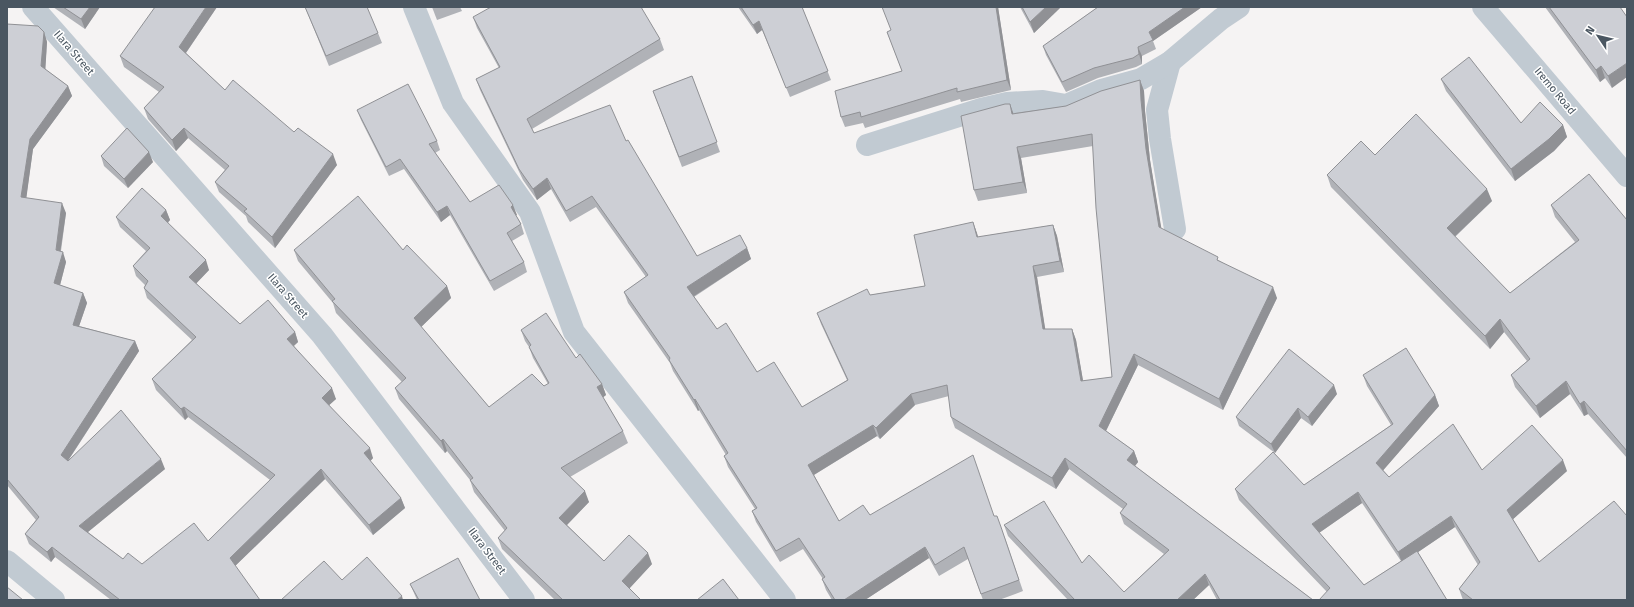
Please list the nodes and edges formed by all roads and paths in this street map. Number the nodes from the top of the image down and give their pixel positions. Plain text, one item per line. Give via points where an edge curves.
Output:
1 (33, 7) edge
2 (414, 7) edge
3 (1239, 7) edge
4 (1483, 7) edge
5 (1170, 62) junction
6 (867, 145) dead end
7 (1627, 176) edge
8 (1176, 229) dead end
9 (7, 562) edge
10 (54, 600) edge
11 (524, 600) edge
12 (785, 600) edge

1 - 11 street, Ilara Street via 322,335
2 - 12 street via 453,103 530,212 574,332
3 - 5 street
4 - 7 street, Iremo Road
5 - 6 street via 1141,79 1100,90 1066,105 1043,101 1007,103
5 - 8 street via 1157,110
9 - 10 street

